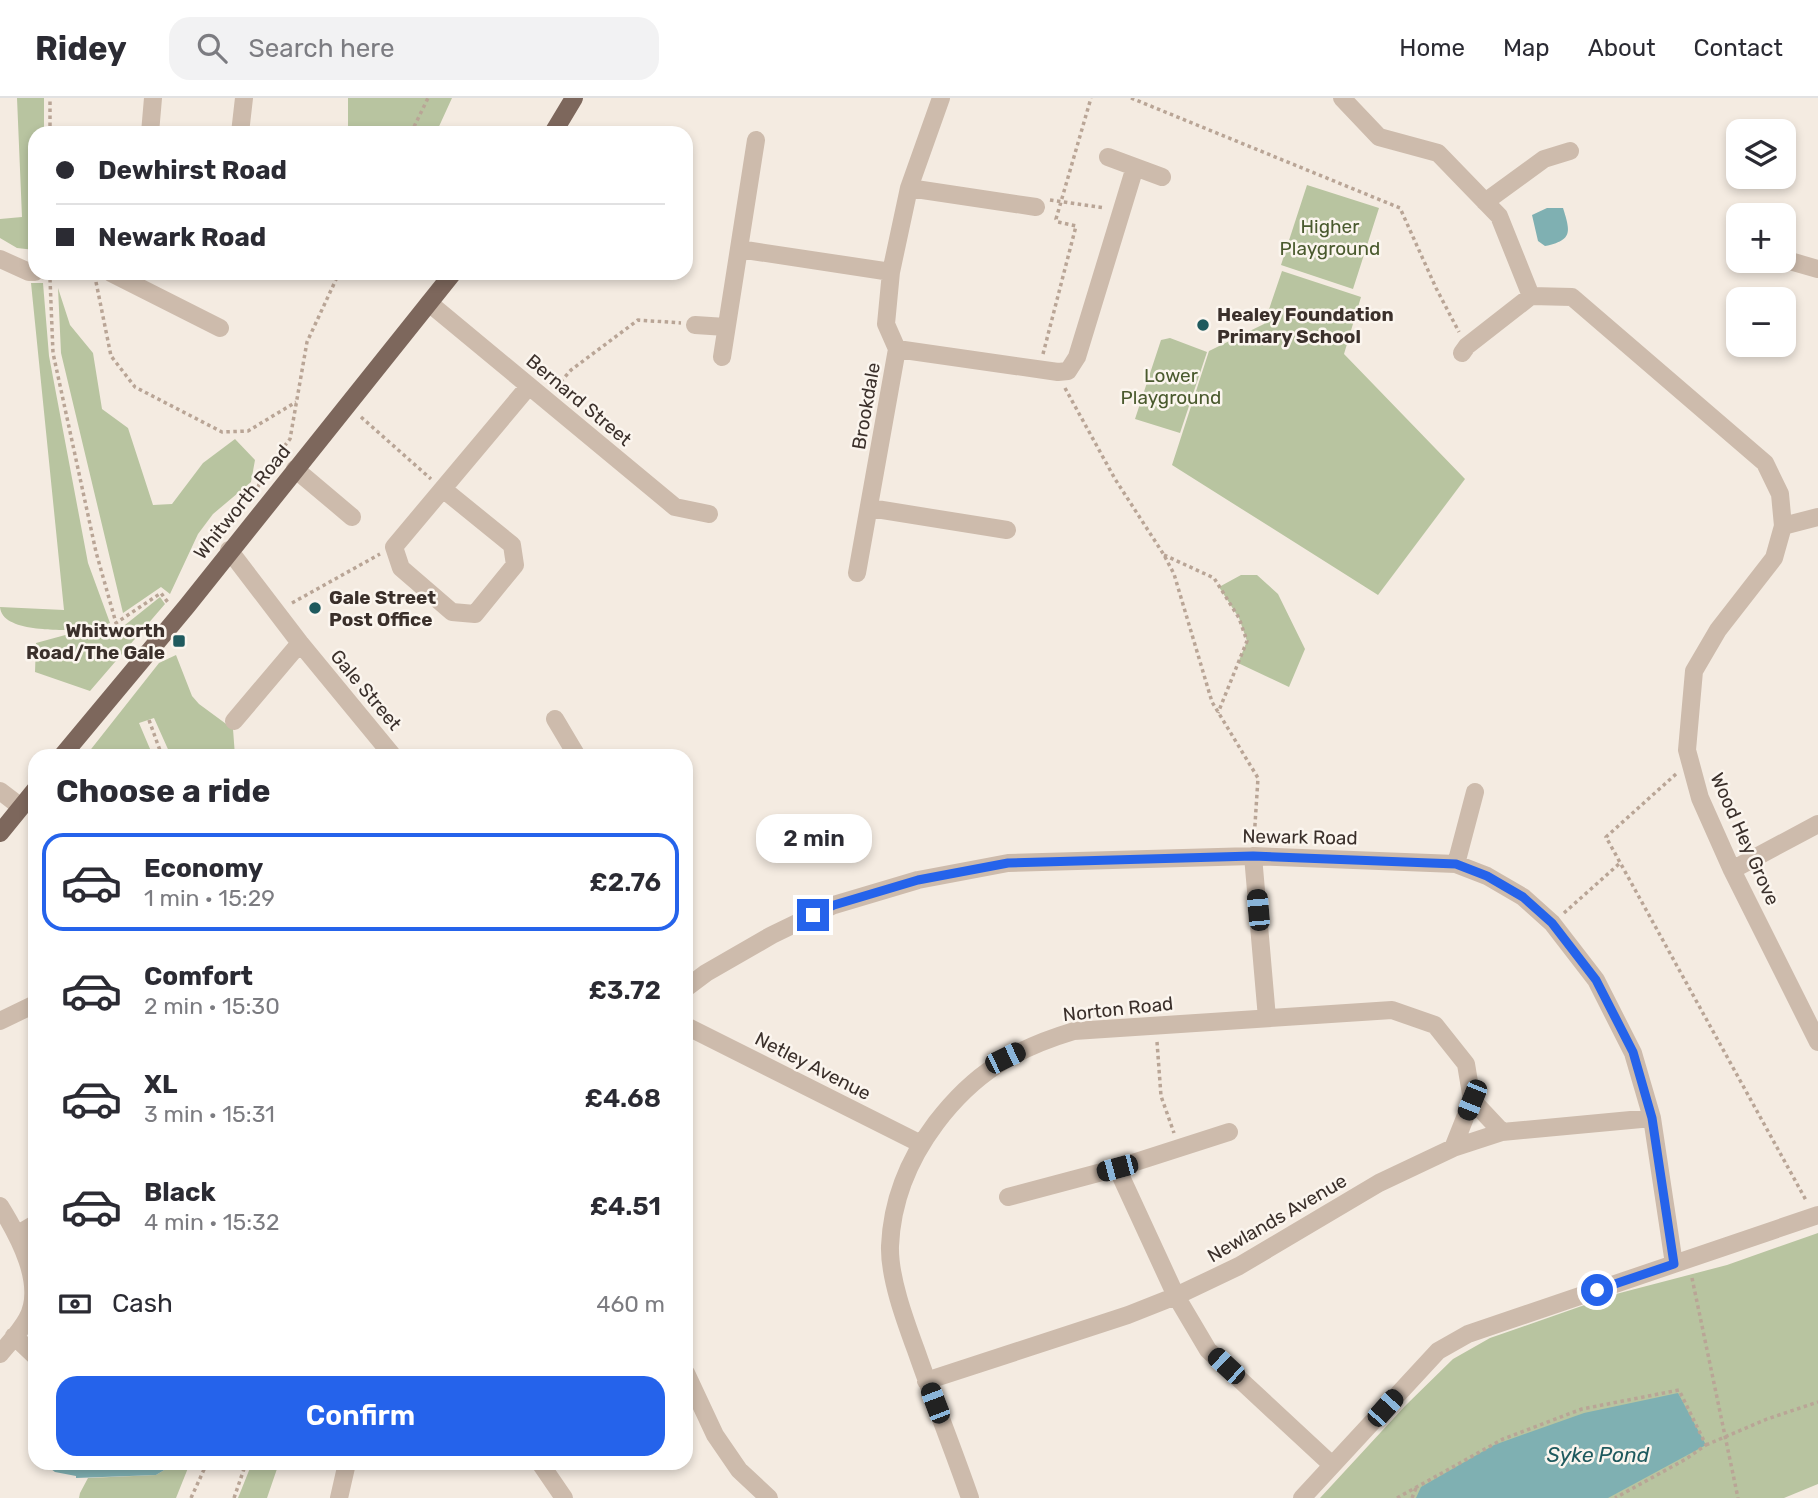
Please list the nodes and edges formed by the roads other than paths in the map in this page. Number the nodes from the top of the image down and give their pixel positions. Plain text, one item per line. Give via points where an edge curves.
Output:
1 (153, 98) edge
2 (244, 98) edge
3 (575, 98) edge
4 (941, 98) edge
5 (1342, 98) edge
6 (151, 126) edge
7 (241, 126) edge
8 (557, 126) edge
9 (756, 140) dead end
10 (1570, 151) dead end
11 (1108, 157) dead end
12 (1135, 167) junction
13 (1162, 177) dead end
14 (909, 188) junction
15 (1485, 202) junction
16 (1036, 207) road end
17 (738, 249) junction
18 (0, 259) edge
19 (1796, 263) edge
20 (1818, 269) edge
21 (28, 272) edge
22 (891, 272) junction
23 (136, 280) edge
24 (447, 280) edge
25 (1531, 296) junction
26 (429, 303) junction
27 (695, 325) road end
28 (726, 327) junction
29 (220, 328) dead end
30 (897, 349) junction
31 (1464, 350) road end
32 (722, 357) dead end
33 (529, 386) junction
34 (295, 469) junction
35 (443, 489) junction
36 (870, 508) junction
37 (709, 514) dead end
38 (352, 517) dead end
39 (1818, 517) edge
40 (1783, 526) junction
41 (1007, 530) dead end
42 (229, 550) junction
43 (857, 573) dead end
44 (300, 643) junction
45 (555, 719) dead end
46 (234, 720) dead end
47 (68, 749) edge
48 (387, 749) edge
49 (573, 749) edge
50 (0, 791) edge
51 (1475, 792) dead end
52 (28, 799) edge
53 (22, 807) junction
54 (1818, 824) edge
55 (0, 834) edge
56 (1253, 856) junction
57 (1456, 864) junction
58 (1732, 870) junction
59 (693, 983) edge
60 (28, 1007) edge
61 (1268, 1018) junction
62 (0, 1021) edge
63 (693, 1030) edge
64 (1815, 1031) edge
65 (1472, 1100) junction
66 (1652, 1118) junction
67 (1229, 1132) dead end
68 (1502, 1132) junction
69 (921, 1144) junction
70 (1453, 1148) junction
71 (1117, 1168) junction
72 (1008, 1197) dead end
73 (0, 1206) edge
74 (1816, 1215) edge
75 (28, 1228) edge
76 (18, 1234) junction
77 (28, 1262) edge
78 (1674, 1264) junction
79 (1176, 1296) junction
80 (28, 1317) edge
81 (14, 1336) junction
82 (28, 1349) edge
83 (0, 1354) edge
84 (926, 1381) junction
85 (693, 1388) edge
86 (1332, 1465) junction
87 (345, 1470) edge
88 (545, 1470) edge
89 (967, 1496) edge
90 (339, 1498) edge
91 (564, 1498) edge
92 (769, 1498) edge
93 (1302, 1498) edge

1 - 6 street
2 - 7 street
3 - 8 main road
4 - 14 street, Brookdale
5 - 15 street via 1379,137 1438,153
9 - 17 street
10 - 15 street via 1544,159
11 - 12 street
12 - 13 street
12 - 30 street via 1077,357 1068,371
14 - 16 street
14 - 22 street, Brookdale
15 - 25 street via 1499,216
17 - 22 street
17 - 28 street
18 - 21 street
19 - 20 street
22 - 30 street, Brookdale via 886,324
23 - 29 street
24 - 26 main road, Whitworth Road
25 - 31 street
25 - 40 street, Wood Hey Grove via 1572,298 1765,463 1780,494
26 - 33 street, Bernard Street
26 - 34 main road, Whitworth Road
27 - 28 street
28 - 32 street
30 - 36 street, Brookdale
33 - 35 street
33 - 37 street, Bernard Street via 675,507
34 - 38 street
34 - 42 main road, Whitworth Road
35 - 35 street via 512,545 515,565 475,614 452,612 401,568 394,547
36 - 41 street
36 - 43 street, Brookdale
39 - 40 street
40 - 58 street, Wood Hey Grove via 1774,558 1718,630 1694,671 1687,750 1700,798
42 - 44 street, Gale Street
42 - 47 main road, Whitworth Road
44 - 46 street
44 - 48 street, Gale Street
45 - 49 street
50 - 53 street
51 - 57 street
52 - 53 main road
53 - 55 main road
54 - 58 street
56 - 57 street, Newark Road
56 - 59 street, Newark Road via 1008,863 918,880 834,905 772,935
56 - 61 street
57 - 66 street, Newark Road via 1523,897 1552,923 1596,980 1633,1052
58 - 64 street, Wood Hey Grove
60 - 62 street
61 - 65 street, Norton Road via 1392,1010 1435,1025 1466,1064
61 - 69 street, Norton Road via 1074,1031 1038,1042 1005,1058 955,1098
63 - 69 street, Netley Avenue
65 - 68 street
65 - 70 street
66 - 68 street, Newlands Avenue
66 - 78 street, Newark Road
67 - 71 street
68 - 70 street, Newlands Avenue
69 - 84 street, Norton Road via 898,1191 890,1247 900,1306
70 - 79 street, Newlands Avenue via 1380,1183 1239,1266
71 - 72 street
71 - 79 street
73 - 76 street
74 - 78 street
75 - 76 street
76 - 77 street
78 - 86 street via 1468,1334 1438,1351
79 - 84 street, Newlands Avenue
79 - 86 street via 1208,1350
80 - 81 street
81 - 82 street
81 - 83 street
84 - 89 street, Norton Road
85 - 92 street via 715,1435 739,1470
86 - 93 street
87 - 90 street
88 - 91 street

